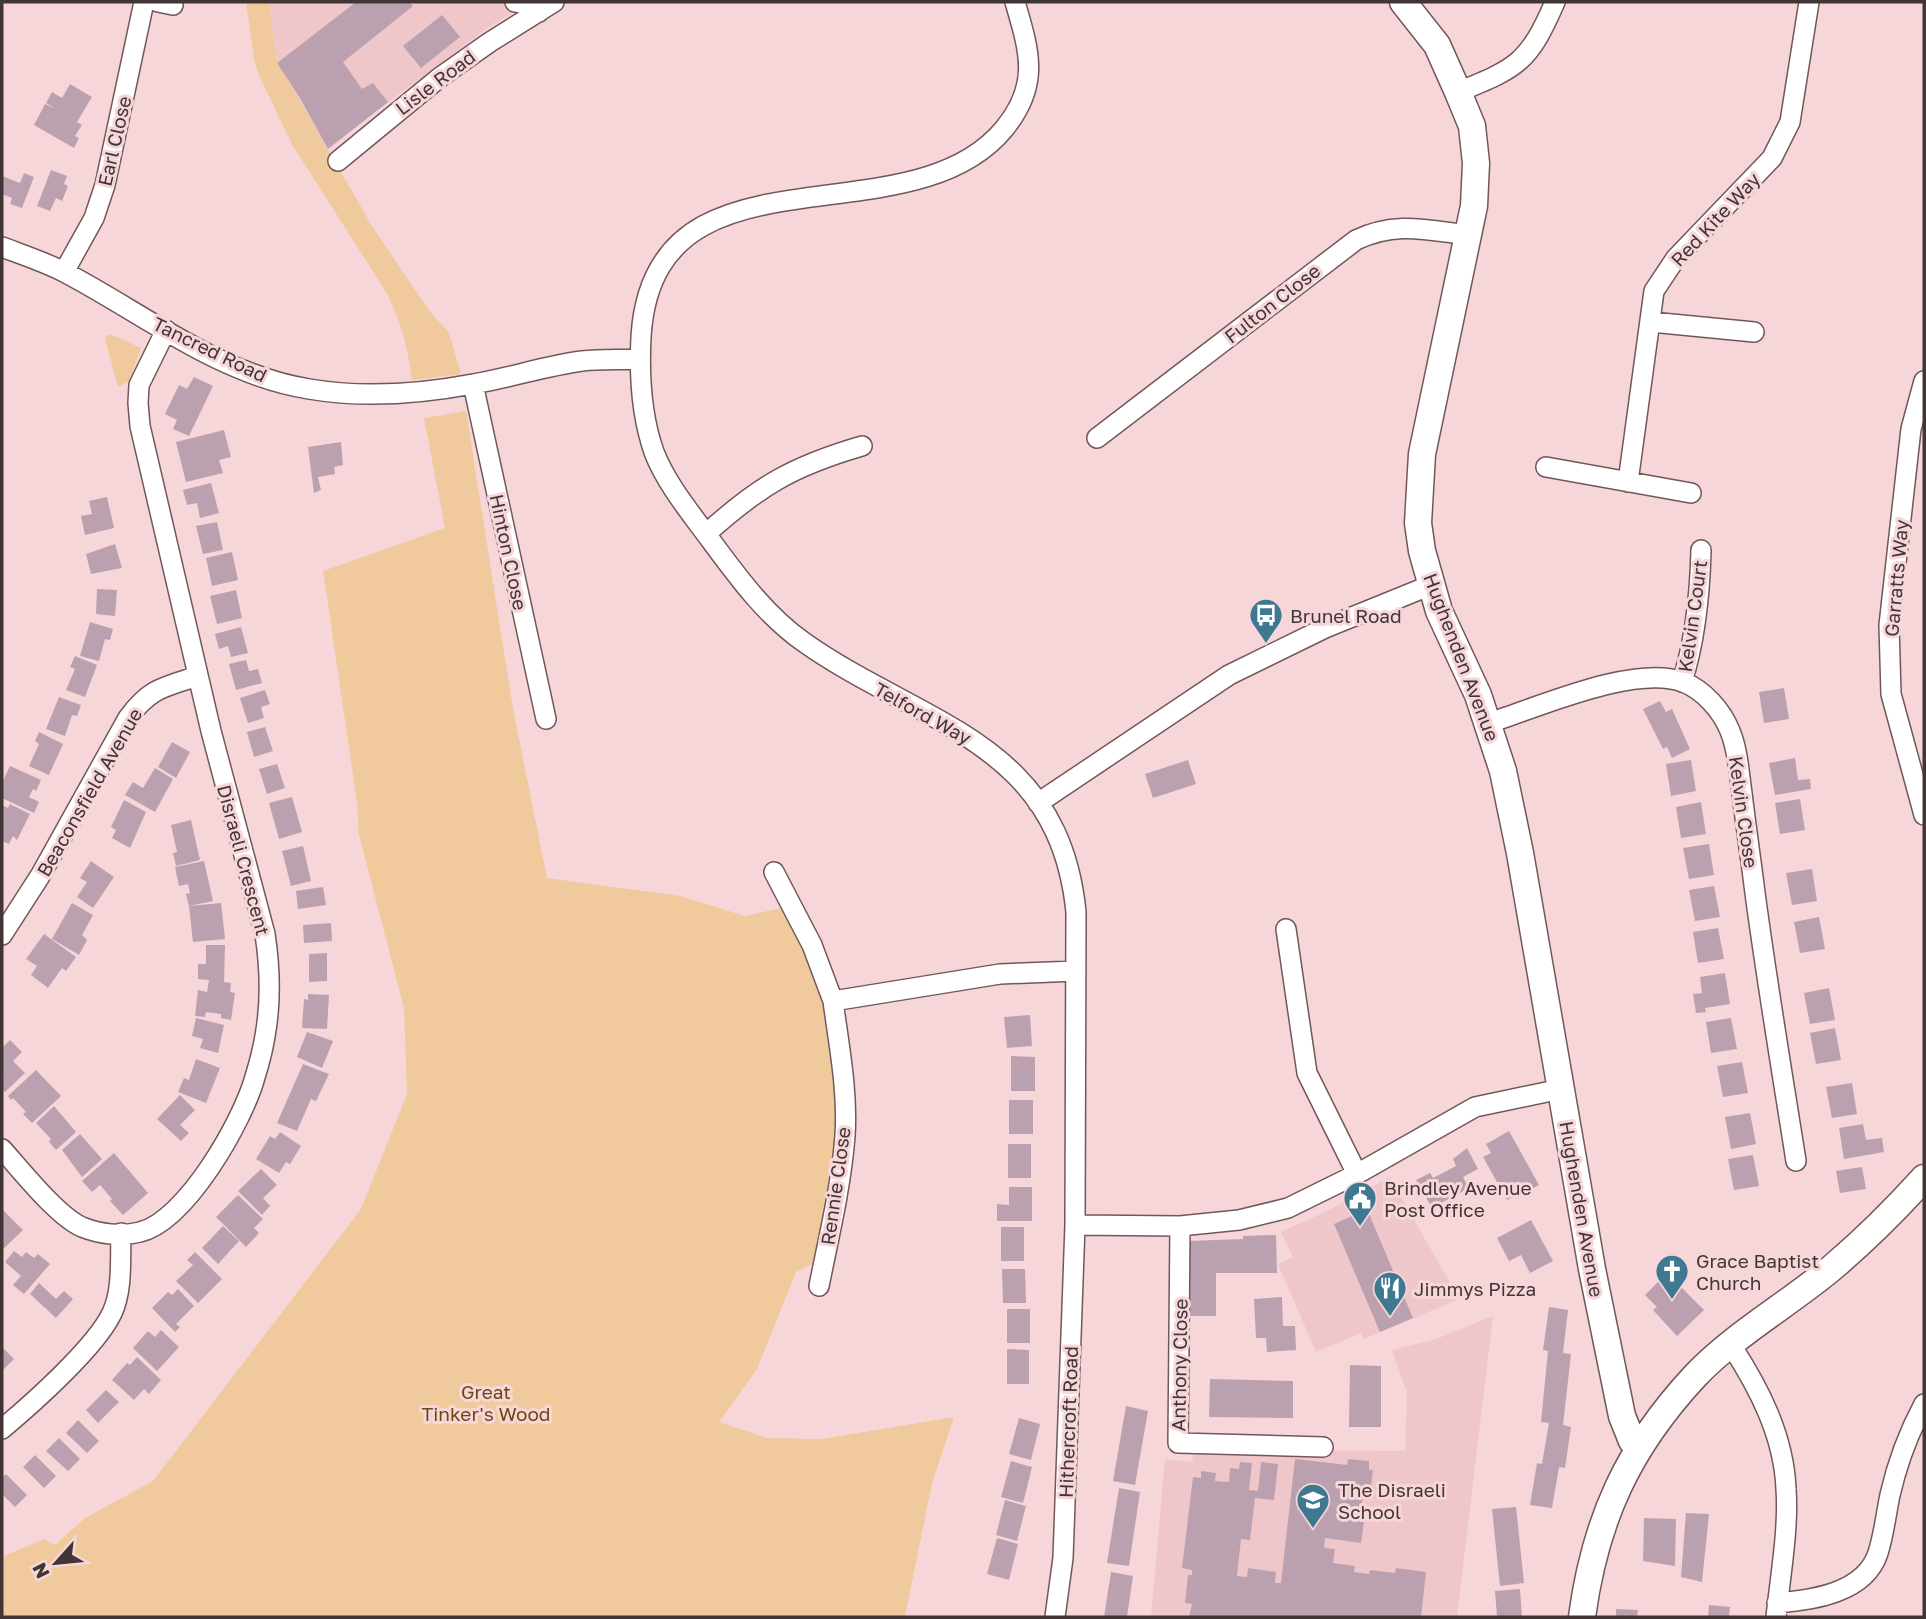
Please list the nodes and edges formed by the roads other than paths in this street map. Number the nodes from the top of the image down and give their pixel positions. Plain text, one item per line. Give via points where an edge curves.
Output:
1 (144, 2) edge
2 (514, 2) edge
3 (1015, 2) edge
4 (1403, 2) edge
5 (1555, 2) edge
6 (1809, 2) edge
7 (547, 7) edge
8 (1458, 92) junction
9 (338, 161) dead end
10 (1468, 235) junction
11 (2, 247) edge
12 (64, 272) junction
13 (1651, 322) junction
14 (166, 330) junction
15 (1754, 332) dead end
16 (640, 359) junction
17 (1924, 380) edge
18 (473, 384) junction
19 (1097, 438) dead end
20 (862, 446) dead end
21 (1546, 467) dead end
22 (1628, 482) junction
23 (1691, 493) dead end
24 (706, 534) junction
25 (1701, 550) dead end
26 (1431, 585) junction
27 (198, 676) junction
28 (1682, 682) junction
29 (546, 719) dead end
30 (1489, 723) junction
31 (1038, 803) junction
32 (1924, 815) edge
33 (774, 872) dead end
34 (1286, 929) dead end
35 (2, 935) edge
36 (1076, 971) junction
37 (833, 1002) junction
38 (1561, 1089) junction
39 (2, 1149) edge
40 (1796, 1161) dead end
41 (1357, 1174) junction
42 (1924, 1178) edge
43 (1075, 1225) junction
44 (1180, 1226) junction
45 (121, 1233) junction
46 (819, 1286) dead end
47 (1731, 1345) junction
48 (1924, 1405) edge
49 (2, 1429) edge
50 (1640, 1446) junction
51 (1323, 1447) dead end
52 (1777, 1610) edge
53 (1055, 1617) edge
54 (1582, 1617) edge

1 - 12 street, Earl Close via 105,185 94,218
2 - 7 street, Lisle Road
3 - 16 street, Telford Way via 1026,37 1030,79 1014,117 998,136 981,152 943,173 753,207 700,226 657,271 644,310
4 - 8 street, Hughenden Avenue via 1437,45
5 - 8 street via 1534,46 1518,63
6 - 13 street, Red Kite Way via 1790,122 1772,158 1676,258 1654,291
7 - 9 street, Lisle Road via 439,78
8 - 10 street, Hughenden Avenue via 1472,126 1476,163
10 - 19 street, Fulton Close via 1394,228 1356,240
10 - 26 street, Hughenden Avenue via 1422,454 1418,523
11 - 12 street, Tancred Road
12 - 14 street, Tancred Road
13 - 15 street
13 - 22 street, Red Kite Way
14 - 18 street, Tancred Road via 240,368 307,389 374,394
14 - 27 street, Disraeli Crescent via 139,386 140,426
16 - 18 street, Tancred Road via 583,361
16 - 24 street, Telford Way via 641,391 654,452
17 - 32 street, Garratts Way via 1912,429 1889,625 1891,694
18 - 29 street, Hinton Close
20 - 24 street via 780,477
21 - 22 street
22 - 23 street
24 - 31 street, Telford Way via 764,607 802,641 859,678 972,739 1006,765
25 - 28 street, Kelvin Court via 1699,589
26 - 30 street, Hughenden Avenue
26 - 31 street via 1325,628 1229,675
27 - 35 street, Beaconsfield Avenue via 152,692 139,702
27 - 45 street, Disraeli Crescent via 265,934 269,964 265,1034 243,1107 196,1186 161,1222 140,1232
28 - 30 street, Kelvin Close via 1659,677 1616,682
28 - 40 street, Kelvin Close via 1709,700 1731,732
30 - 38 street, Hughenden Avenue via 1520,853
31 - 36 street, Telford Way via 1054,828 1073,887
33 - 37 street, Rennie Close via 812,945
34 - 41 street via 1307,1073
36 - 37 street via 1000,974
36 - 43 street, Telford Way
37 - 46 street, Rennie Close via 845,1088 845,1135
38 - 41 street via 1475,1107
38 - 50 street, Hughenden Avenue via 1622,1416 1632,1441
39 - 45 street, Disraeli Crescent via 79,1226
41 - 44 street via 1287,1208 1240,1220
42 - 47 street via 1833,1267
43 - 44 street
43 - 53 street, Hithercroft Road via 1063,1558
44 - 51 street, Anthony Close via 1178,1443
45 - 49 street via 112,1313 82,1353
47 - 50 street via 1697,1374
47 - 52 street via 1750,1374 1776,1432 1787,1489
48 - 52 street via 1902,1457 1877,1556 1868,1570 1838,1591
50 - 54 street via 1613,1495 1600,1532

